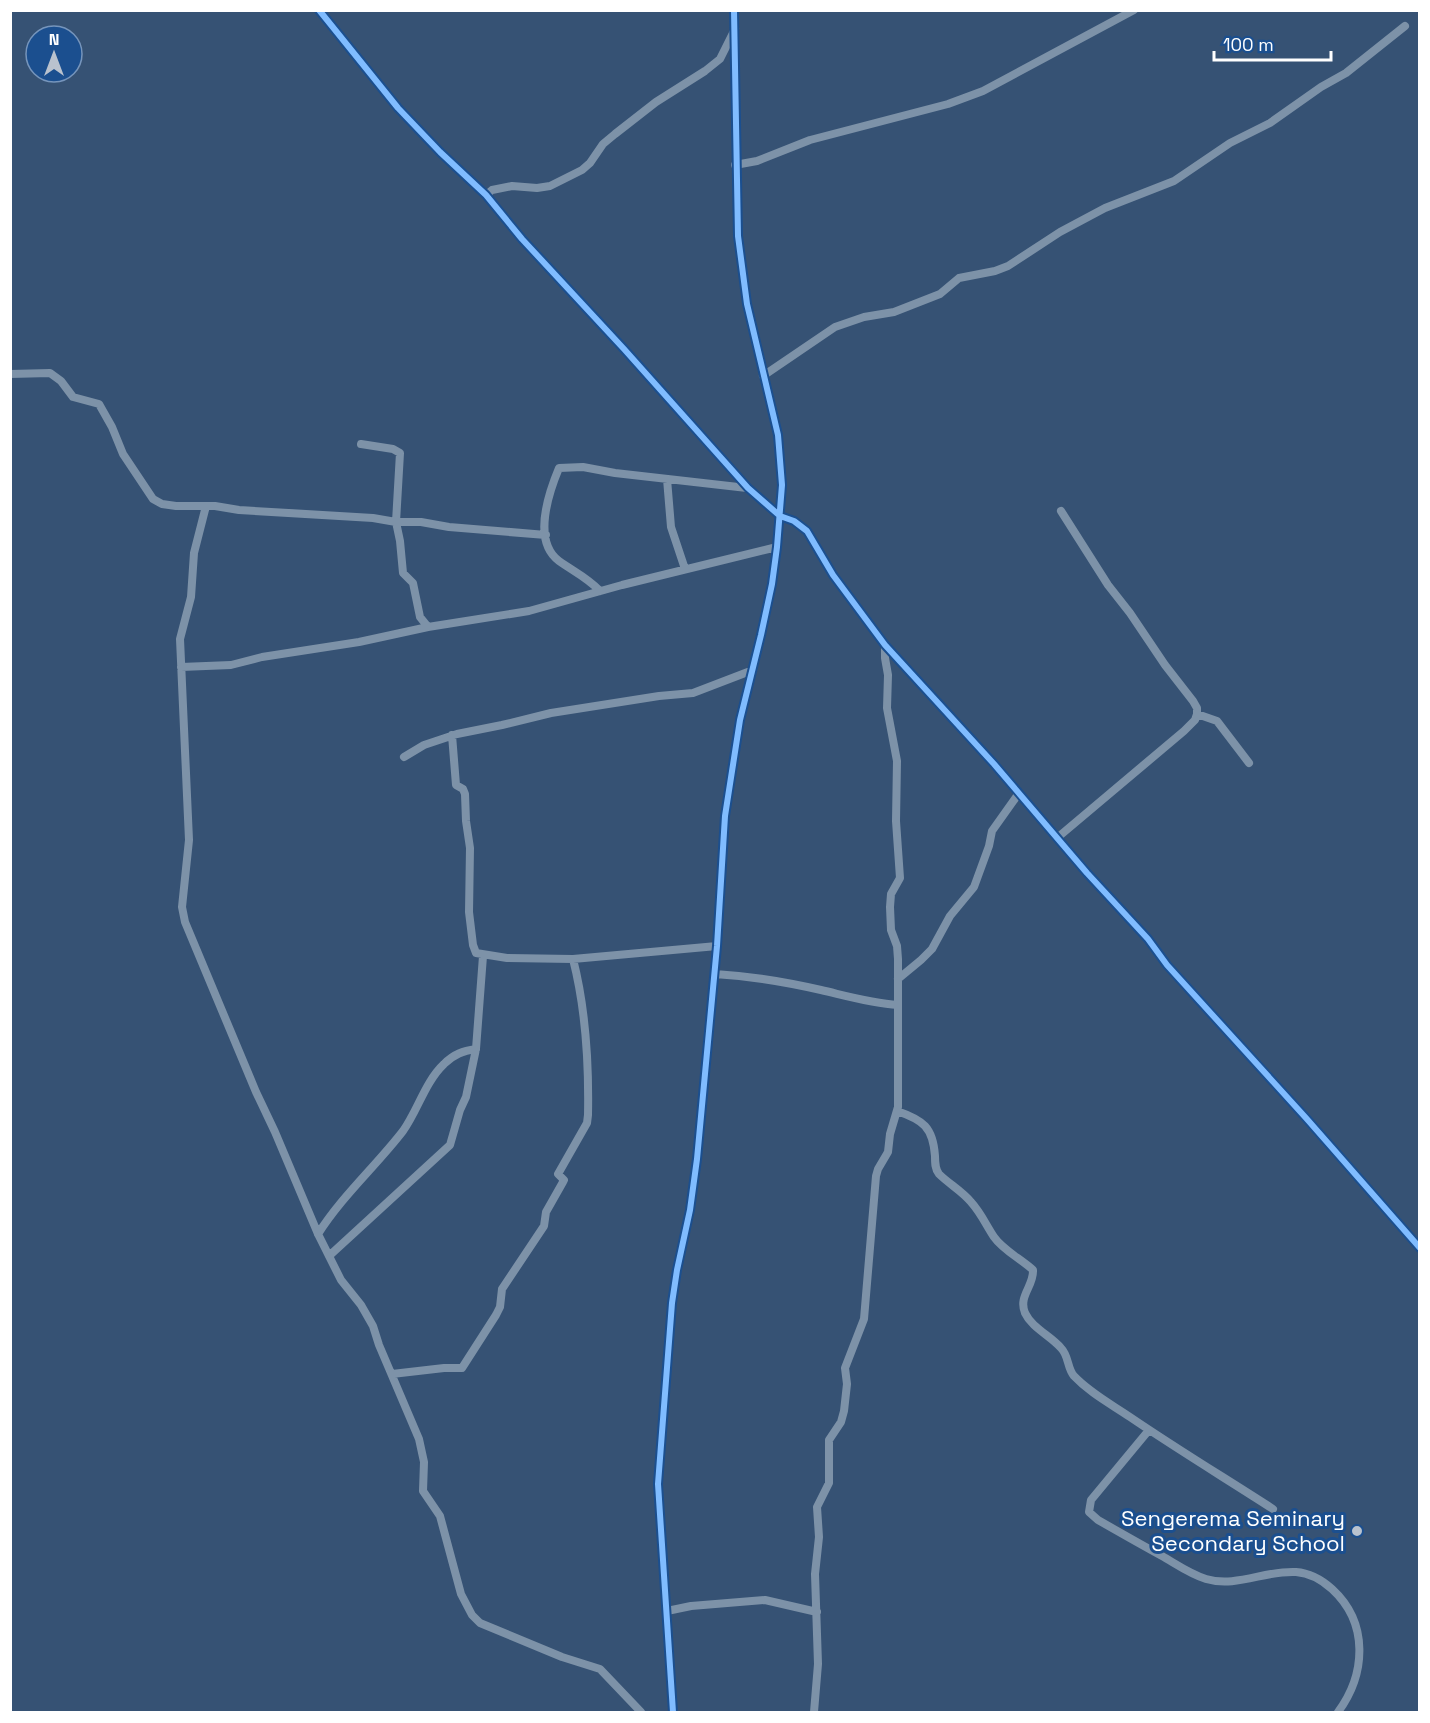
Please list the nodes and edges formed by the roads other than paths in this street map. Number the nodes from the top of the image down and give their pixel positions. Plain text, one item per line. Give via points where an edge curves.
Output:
1 (319, 10) edge
2 (734, 10) edge
3 (1134, 10) edge
4 (1405, 26) dead end
5 (735, 29) junction
6 (735, 165) junction
7 (486, 195) junction
8 (10, 374) edge
9 (763, 376) junction
10 (361, 444) dead end
11 (667, 479) junction
12 (748, 488) junction
13 (206, 506) junction
14 (1061, 511) dead end
15 (780, 516) junction
16 (396, 522) junction
17 (546, 534) junction
18 (777, 547) junction
19 (685, 569) junction
20 (600, 591) junction
21 (428, 627) junction
22 (885, 645) junction
23 (181, 667) junction
24 (753, 670) junction
25 (1197, 714) junction
26 (452, 735) junction
27 (404, 757) dead end
28 (1249, 763) dead end
29 (1019, 793) junction
30 (1057, 838) junction
31 (717, 946) junction
32 (483, 956) junction
33 (573, 959) junction
34 (715, 974) junction
35 (898, 979) junction
36 (898, 1005) junction
37 (476, 1049) junction
38 (897, 1111) junction
39 (318, 1234) junction
40 (1419, 1248) edge
41 (329, 1256) junction
42 (392, 1374) junction
43 (1149, 1430) junction
44 (1273, 1509) dead end
45 (667, 1611) junction
46 (817, 1612) junction
47 (641, 1713) edge
48 (673, 1713) edge
49 (814, 1713) edge
50 (1338, 1713) edge

1 - 7 street via 398,108
2 - 5 street
3 - 6 street via 983,91
4 - 9 street via 1346,73 1174,181 1105,208 1001,269 959,278 940,294 894,312 841,324
5 - 6 street
5 - 7 street via 720,59 615,134 582,170 550,186 502,187
6 - 9 street via 743,280
7 - 12 street
8 - 13 street via 50,374 73,397 99,404 123,454 153,499 176,506
9 - 15 street via 780,451
10 - 16 street via 400,453
11 - 12 street
11 - 17 street via 583,467 559,468 549,495
11 - 19 street via 671,527
12 - 15 street
13 - 16 street
13 - 23 street via 180,639
14 - 25 street via 1108,585 1193,701
15 - 18 street
15 - 22 street via 807,531 833,575
16 - 17 street
16 - 21 street via 404,573 413,583 420,617
17 - 20 street via 556,559
18 - 19 street
18 - 24 street
19 - 20 street
20 - 21 street via 529,611
21 - 23 street via 231,665
22 - 29 street
22 - 35 street via 887,708 897,761 900,878 891,894 890,908
23 - 39 street via 189,840 182,913
24 - 26 street via 693,693 551,712
24 - 31 street via 740,720 724,816
25 - 28 street via 1217,721
25 - 30 street via 1184,731
26 - 27 street
26 - 32 street via 456,785 465,794 473,945 476,953
29 - 30 street
29 - 35 street via 992,831 974,887 950,916 932,949
30 - 40 street
31 - 33 street
31 - 34 street
32 - 33 street
32 - 37 street
33 - 42 street via 586,1035 588,1115 558,1174 564,1182 546,1212 544,1226 502,1289 496,1315 462,1368
34 - 36 street
34 - 45 street via 692,1199 673,1293 661,1437 658,1484
35 - 36 street
36 - 38 street
37 - 39 street via 464,1050 441,1066 403,1130 330,1214
37 - 41 street via 450,1146
38 - 43 street via 922,1122 934,1146 939,1174 976,1207 994,1237 1033,1270 1023,1304 1030,1321 1063,1350 1069,1369 1083,1385
38 - 46 street via 888,1152 876,1176 864,1320 845,1368 844,1411 829,1440 829,1483 817,1507
39 - 41 street
41 - 42 street via 341,1280 368,1316
42 - 47 street via 418,1439 424,1462 423,1491 440,1516 461,1594 475,1620 600,1670
43 - 44 street
43 - 50 street via 1091,1500 1089,1512 1208,1580 1297,1572 1326,1583 1350,1609 1360,1647 1353,1686
45 - 46 street via 765,1600
45 - 48 street
46 - 49 street

